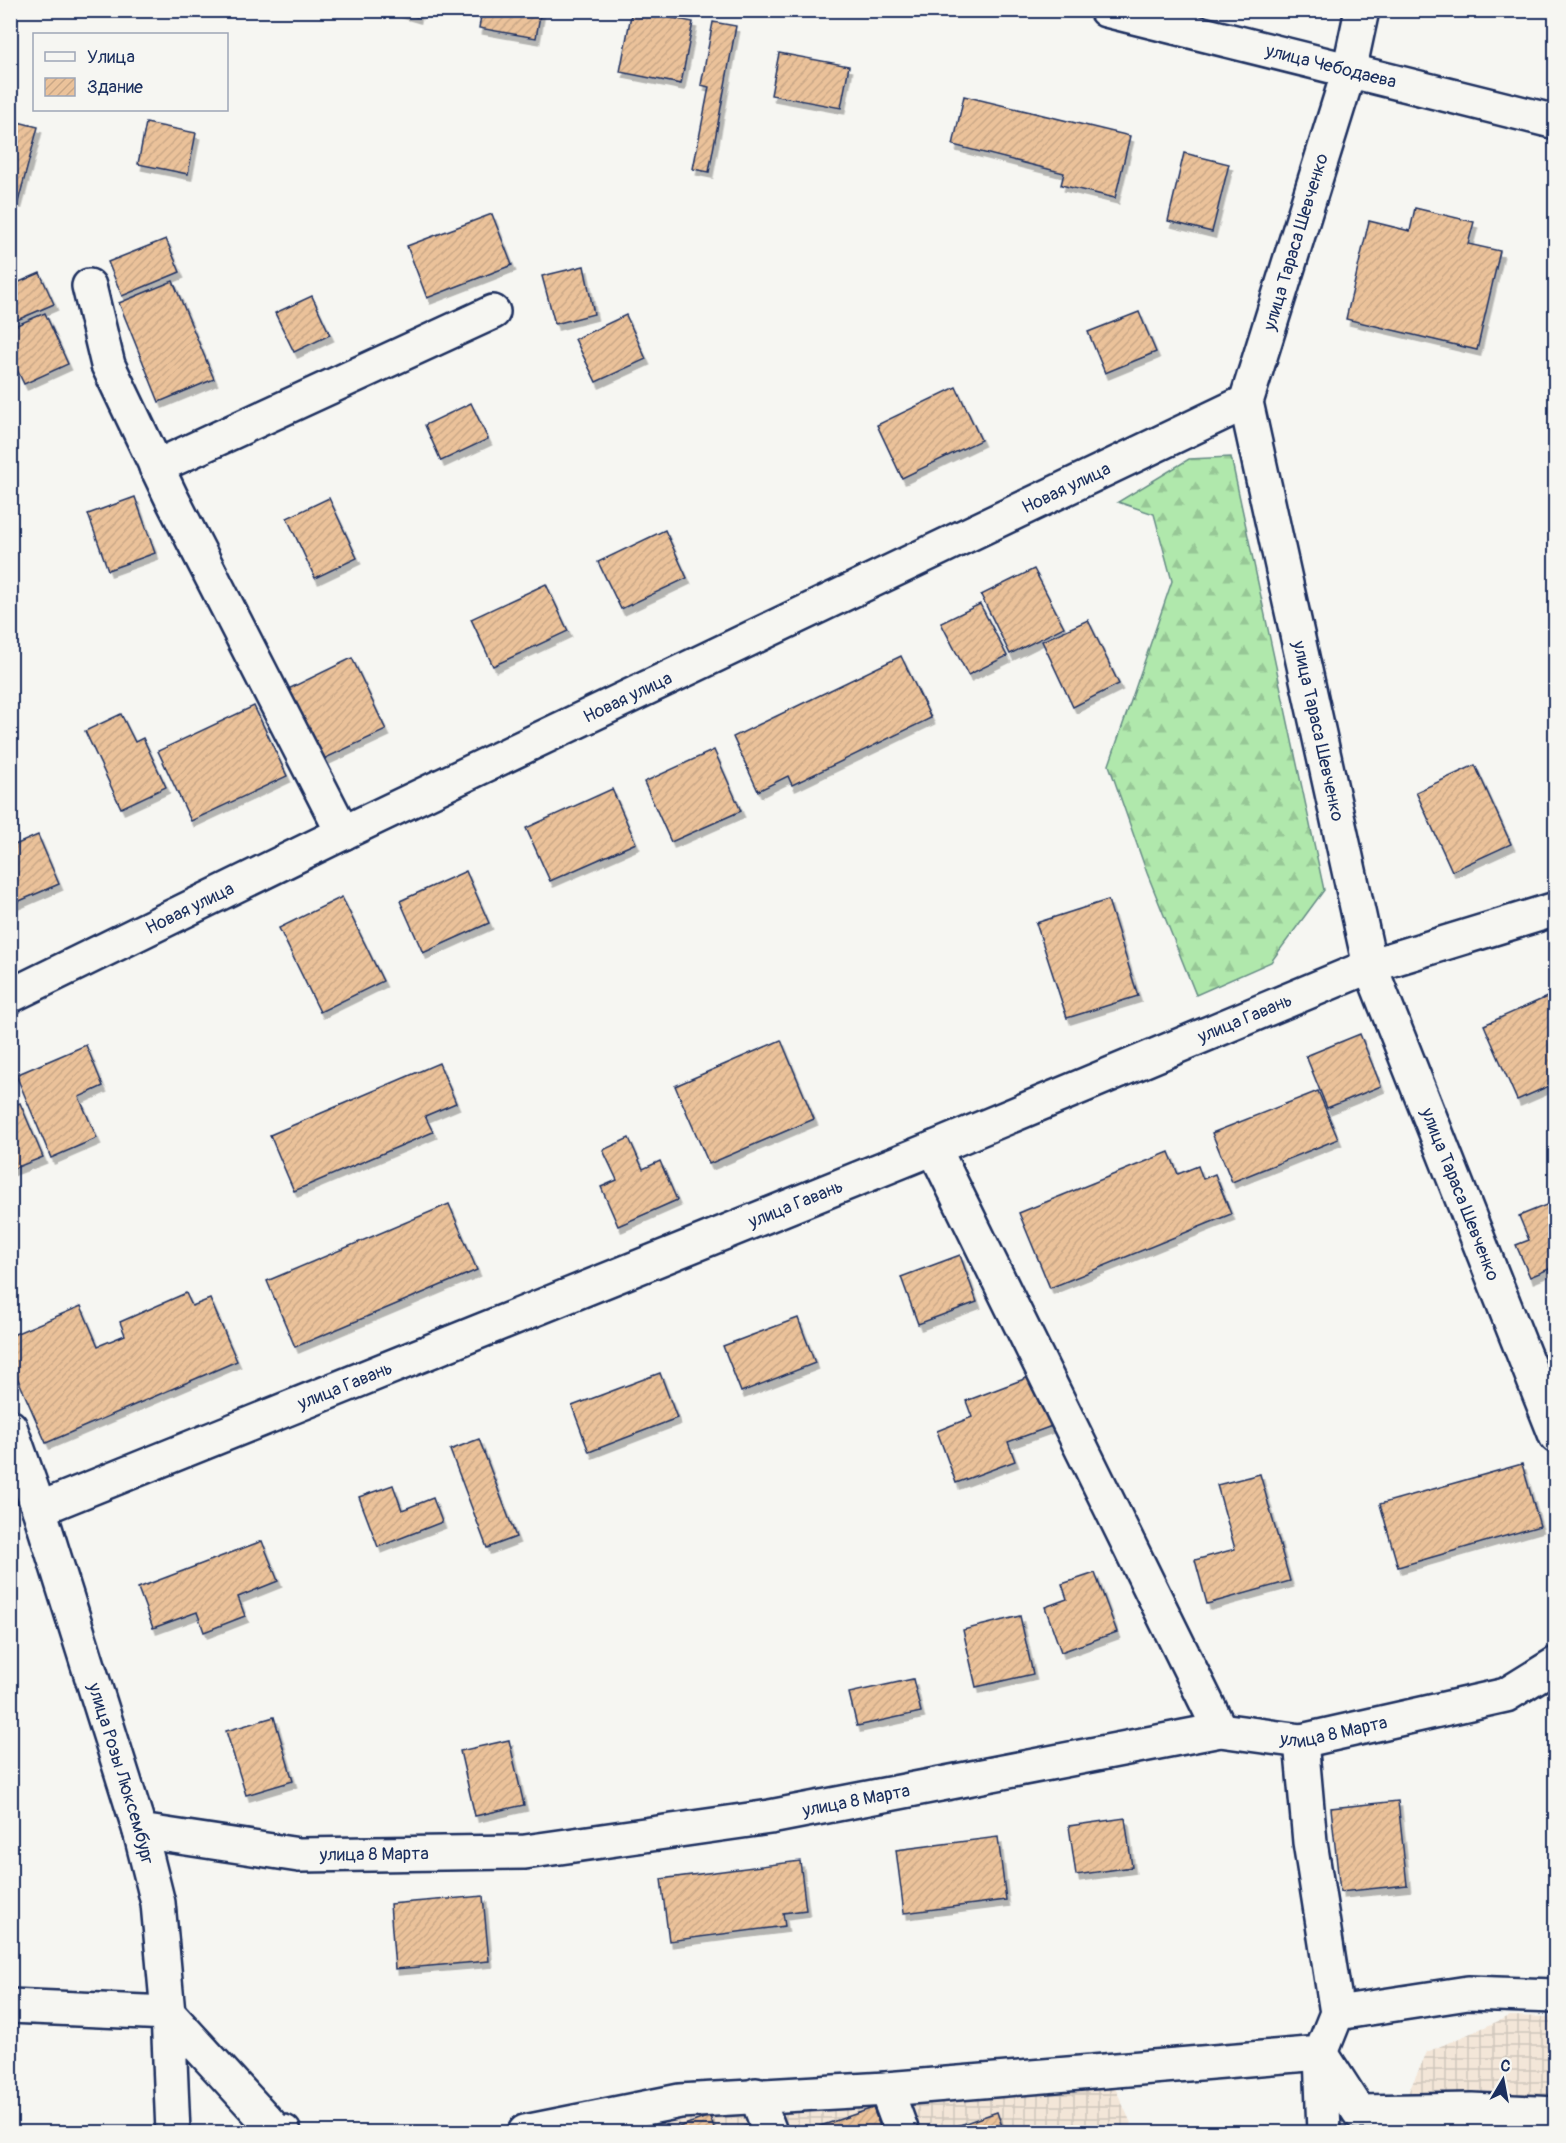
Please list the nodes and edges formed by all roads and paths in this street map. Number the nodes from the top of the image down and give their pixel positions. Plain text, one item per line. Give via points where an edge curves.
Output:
1 (1106, 10) edge
2 (1362, 10) edge
3 (1348, 71) junction
4 (1556, 122) edge
5 (89, 286) dead end
6 (493, 312) dead end
7 (1246, 402) junction
8 (156, 467) junction
9 (343, 833) junction
10 (1556, 909) edge
11 (1370, 966) junction
12 (10, 996) edge
13 (934, 1148) junction
14 (10, 1427) edge
15 (1556, 1436) edge
16 (39, 1509) junction
17 (1556, 1664) edge
18 (1220, 1730) junction
19 (1301, 1741) junction
20 (140, 1831) junction
21 (1556, 1996) edge
22 (10, 2006) edge
23 (168, 2013) junction
24 (1337, 2013) junction
25 (1321, 2053) junction
26 (886, 2089) junction
27 (756, 2095) junction
28 (1556, 2114) edge
29 (645, 2121) edge
30 (173, 2133) edge
31 (284, 2133) edge
32 (525, 2133) edge
33 (770, 2133) edge
34 (902, 2133) edge
35 (1324, 2133) edge

1 - 3 street, улица Чебодаева
2 - 3 street, улица Тараса Шевченко
3 - 4 street, улица Чебодаева
3 - 7 street, улица Тараса Шевченко
5 - 8 street via 108,365
6 - 8 street
7 - 9 street, Новая улица
7 - 11 street, улица Тараса Шевченко
8 - 9 street
9 - 12 street, Новая улица
10 - 11 street, улица Гавань
11 - 13 street, улица Гавань
11 - 15 street, улица Тараса Шевченко
13 - 16 street, улица Гавань
13 - 18 street
14 - 16 street, улица Розы Люксембург
16 - 20 street, улица Розы Люксембург
17 - 19 street, улица 8 Марта via 1506,1695
18 - 19 street, улица 8 Марта
18 - 20 street, улица 8 Марта via 770,1817 525,1852 299,1856
19 - 24 street via 1310,1842
20 - 23 street, улица Розы Люксембург via 158,1902
21 - 24 street via 1468,1993
22 - 23 street
23 - 30 street, улица Розы Люксембург
23 - 31 street via 277,2132
24 - 25 street
25 - 26 street
25 - 28 street via 1359,2112 1472,2110
25 - 35 street
26 - 27 street
26 - 34 street
27 - 29 street via 680,2101
27 - 33 street
29 - 32 street

